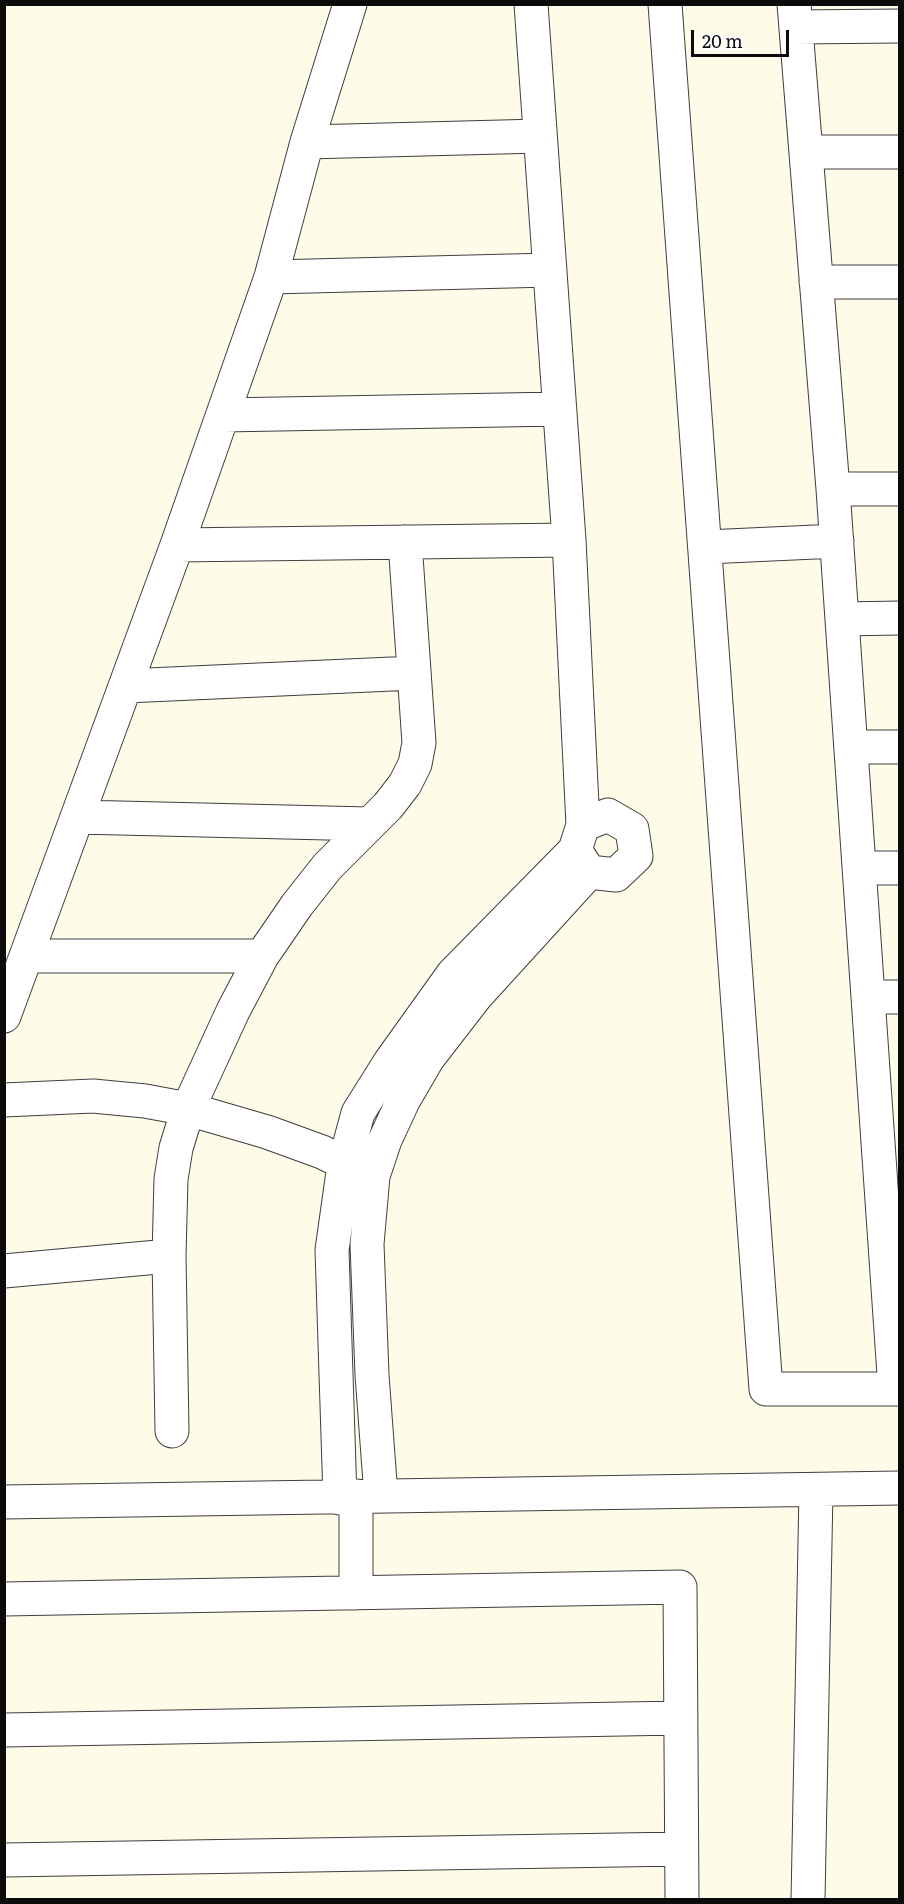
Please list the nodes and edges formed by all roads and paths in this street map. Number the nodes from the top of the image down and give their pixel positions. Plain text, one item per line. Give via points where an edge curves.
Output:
1 (375, 4) edge
2 (531, 4) edge
3 (665, 4) edge
4 (350, 5) edge
5 (795, 16) edge
6 (900, 26) edge
7 (540, 136) junction
8 (308, 142) junction
9 (806, 152) junction
10 (900, 152) edge
11 (550, 270) junction
12 (271, 277) junction
13 (816, 282) junction
14 (900, 282) edge
15 (559, 409) junction
16 (223, 415) junction
17 (833, 489) junction
18 (900, 489) edge
19 (569, 540) junction
20 (837, 541) junction
21 (405, 542) junction
22 (177, 545) junction
23 (706, 547) junction
24 (900, 618) edge
25 (842, 619) junction
26 (414, 673) junction
27 (126, 686) junction
28 (851, 747) junction
29 (900, 747) edge
30 (78, 817) junction
31 (369, 824) junction
32 (859, 868) junction
33 (900, 868) edge
34 (26, 956) junction
35 (262, 956) junction
36 (884, 997) edge
37 (4, 1016) edge
38 (4, 1100) edge
39 (188, 1109) junction
40 (888, 1124) edge
41 (358, 1170) junction
42 (893, 1254) edge
43 (169, 1256) junction
44 (4, 1271) edge
45 (897, 1389) edge
46 (172, 1431) dead end
47 (900, 1488) edge
48 (816, 1491) junction
49 (359, 1497) junction
50 (4, 1502) edge
51 (356, 1593) junction
52 (4, 1599) edge
53 (680, 1718) junction
54 (4, 1730) edge
55 (681, 1850) junction
56 (4, 1860) edge
57 (682, 1899) edge
58 (808, 1899) edge

1 - 4 street
2 - 7 street
3 - 23 street
4 - 8 street
5 - 6 street
5 - 9 street
7 - 8 street
7 - 11 street
8 - 12 street
9 - 10 street
9 - 13 street
11 - 12 street
11 - 15 street
12 - 16 street
13 - 14 street
13 - 17 street
15 - 16 street
15 - 19 street
16 - 22 street
17 - 18 street
17 - 20 street
19 - 21 street
19 - 41 street via 582,849 428,1058
20 - 23 street
20 - 25 street
21 - 22 street
21 - 26 street
22 - 27 street
23 - 45 street via 766,1389
24 - 25 street
25 - 28 street
26 - 27 street
26 - 31 street via 418,743 415,764 405,784
27 - 30 street
28 - 29 street
28 - 32 street
30 - 31 street
30 - 34 street
31 - 35 street via 327,867
32 - 33 street
32 - 36 street
34 - 35 street
34 - 37 street
35 - 39 street
36 - 40 street
38 - 39 street via 93,1096
39 - 41 street via 278,1136
39 - 43 street via 171,1179
40 - 42 street
41 - 49 street via 332,1250
42 - 45 street
43 - 44 street
43 - 46 street
47 - 48 street
48 - 49 street
48 - 58 street
49 - 50 street
49 - 51 street
51 - 52 street
51 - 53 street via 680,1587
53 - 54 street
53 - 55 street
55 - 56 street
55 - 57 street

